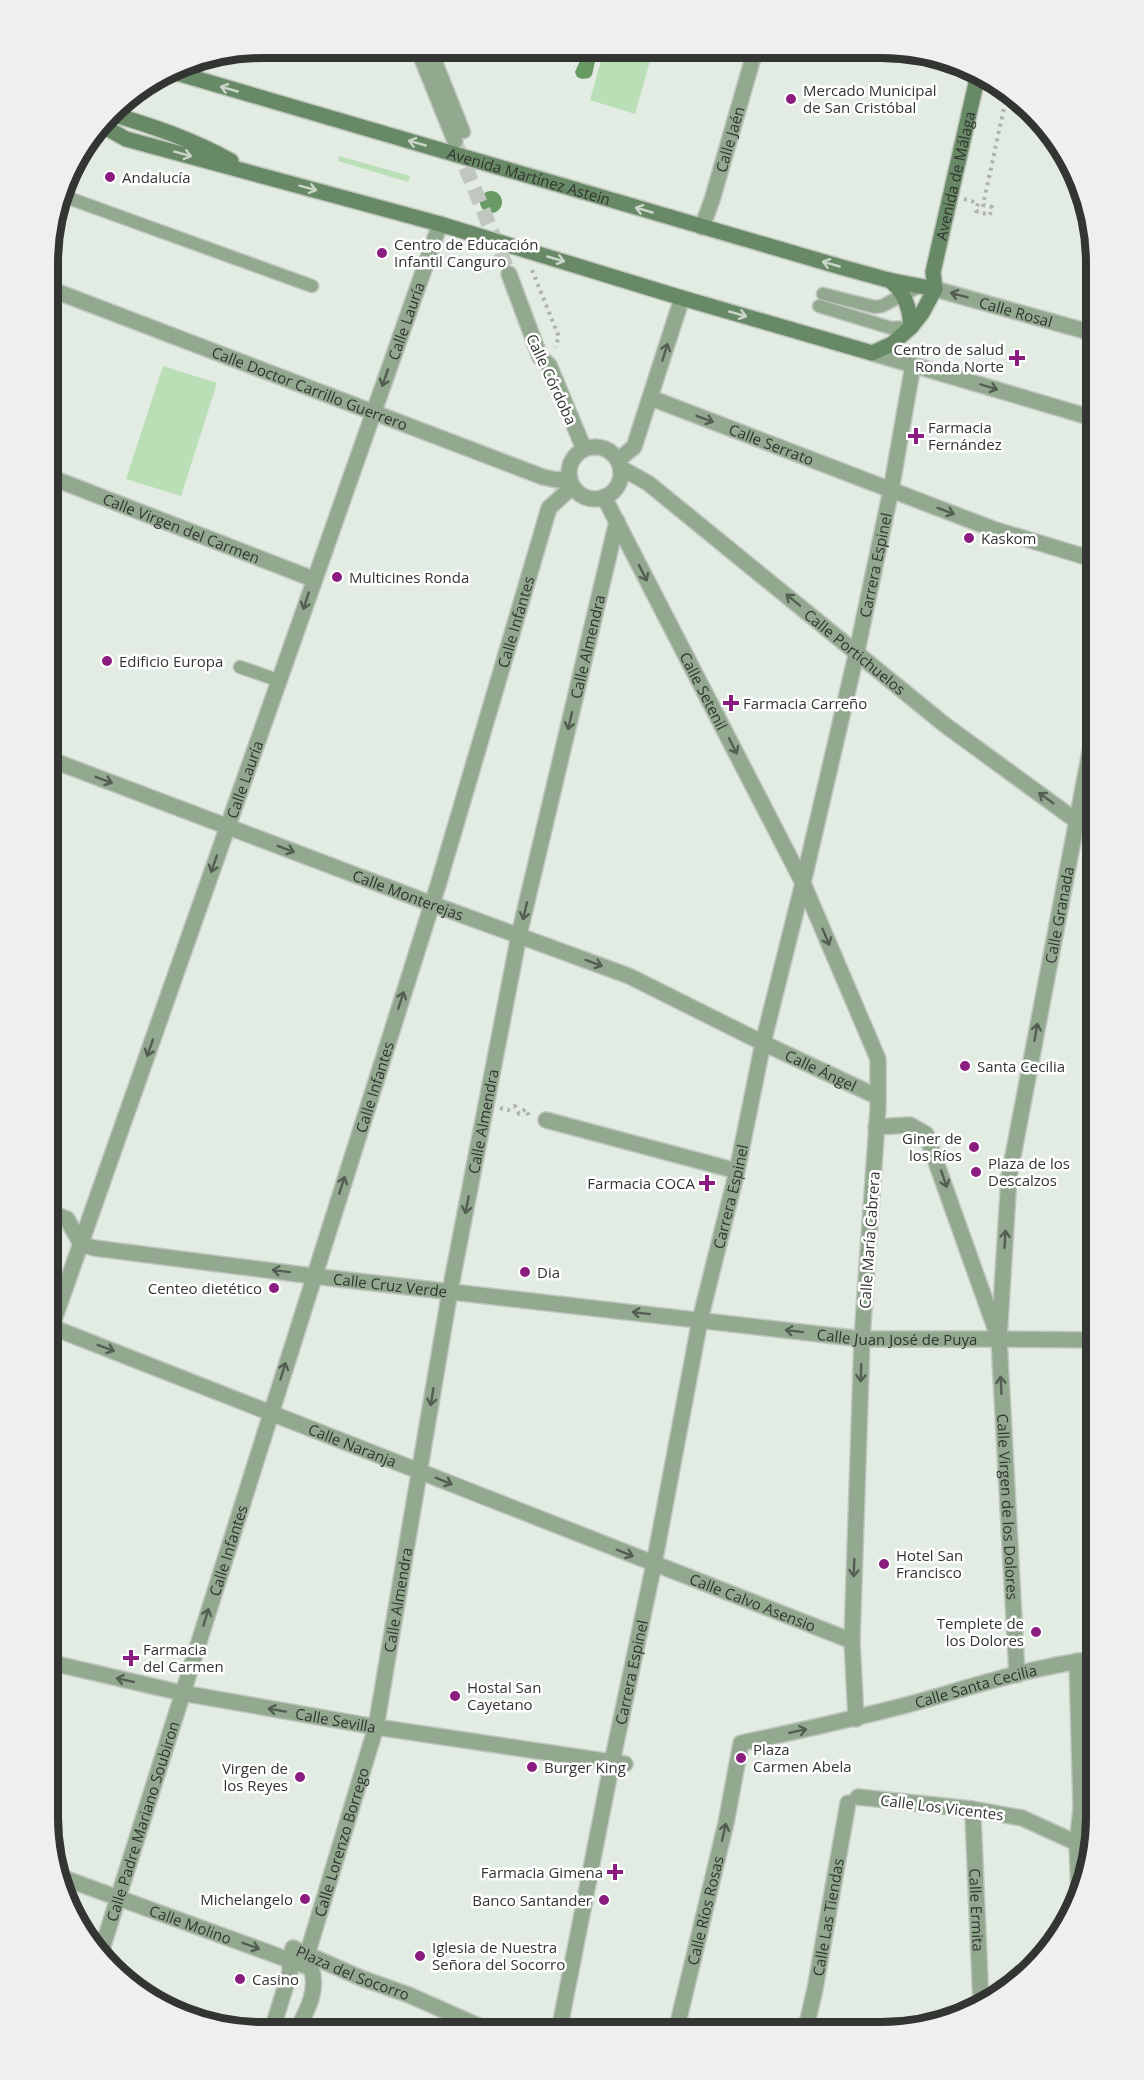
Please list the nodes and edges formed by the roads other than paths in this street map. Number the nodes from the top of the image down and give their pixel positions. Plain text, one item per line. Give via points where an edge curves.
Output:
1 (422, 58) edge
2 (434, 58) edge
3 (753, 58) edge
4 (182, 75) edge
5 (976, 83) edge
6 (121, 117) edge
7 (109, 130) edge
8 (459, 136) joint
9 (252, 172) junction
10 (69, 198) edge
11 (440, 224) junction
12 (702, 227) junction
13 (509, 274) tunnel mouth
14 (888, 280) junction
15 (312, 286) dead end
16 (927, 287) junction
17 (58, 292) edge
18 (903, 297) junction
19 (682, 298) junction
20 (911, 327) junction
21 (1086, 331) edge
22 (872, 352) junction
23 (913, 365) junction
24 (651, 398) junction
25 (373, 413) junction
26 (1086, 416) edge
27 (585, 449) junction
28 (619, 464) junction
29 (58, 480) edge
30 (571, 483) junction
31 (891, 490) junction
32 (604, 497) junction
33 (617, 521) junction
34 (1086, 557) edge
35 (314, 579) junction
36 (857, 651) junction
37 (240, 667) dead end
38 (280, 681) junction
39 (58, 762) edge
40 (1086, 779) edge
41 (1078, 822) junction
42 (1086, 824) edge
43 (228, 826) junction
44 (803, 883) junction
45 (432, 904) junction
46 (519, 935) junction
47 (763, 1043) junction
48 (879, 1097) junction
49 (546, 1120) road end
50 (876, 1127) junction
51 (737, 1171) junction
52 (58, 1216) edge
53 (81, 1244) junction
54 (313, 1276) junction
55 (978, 1276) junction
56 (1003, 1276) junction
57 (450, 1291) junction
58 (58, 1305) edge
59 (700, 1320) junction
60 (58, 1332) edge
61 (862, 1339) junction
62 (999, 1339) junction
63 (1085, 1341) edge
64 (270, 1412) junction
65 (420, 1471) junction
66 (654, 1564) junction
67 (852, 1641) junction
68 (1085, 1660) edge
69 (1077, 1661) junction
70 (58, 1664) edge
71 (1017, 1674) junction
72 (182, 1693) junction
73 (856, 1719) junction
74 (376, 1727) junction
75 (618, 1763) junction
76 (733, 1789) joint
77 (853, 1800) joint
78 (973, 1812) junction
79 (1077, 1843) junction
80 (1083, 1848) edge
81 (1078, 1872) edge
82 (68, 1880) edge
83 (119, 1898) junction
84 (104, 1944) edge
85 (307, 1955) junction
86 (290, 1960) junction
87 (981, 1995) edge
88 (274, 2022) edge
89 (301, 2022) edge
90 (470, 2022) edge
91 (561, 2022) edge
92 (678, 2022) edge
93 (807, 2022) edge

1 - 8 street
2 - 8 lane
3 - 12 street, Calle Jaén
12 -> 4 main road, Avenida Martínez Astein
5 - 16 main road, Avenida de Málaga
6 - 9 main road via 172,132
7 -> 9 main road via 126,139
9 -> 11 main road
10 - 15 lane
11 -> 19 main road
11 -> 25 street, Calle Lauría
14 -> 12 main road, Avenida Martínez Astein
13 - 27 street, Calle Córdoba via 540,357 549,365
14 - 16 main road, Avenida Martínez Astein
14 - 18 main road
16 - 18 lane
16 - 20 main road via 922,313
21 -> 16 street, Calle Rosal
17 - 25 street, Calle Doctor Carrillo Guerrero
18 - 20 main road
18 - 20 lane via 875,307 821,300 891,328
19 -> 22 main road
24 -> 19 street
20 - 22 main road via 892,344
22 - 23 street
23 -> 26 street
23 - 31 street, Carrera Espinel
24 - 28 street via 634,447
24 -> 31 street, Calle Serrato
25 - 30 street, Calle Doctor Carrillo Guerrero via 543,477
25 - 35 street, Calle Lauría
27 - 28 street via 607,450
27 - 30 street via 570,464
28 - 32 street via 618,486
36 -> 28 street, Calle Portichuelos
29 - 35 street, Calle Virgen del Carmen
30 - 32 street via 586,498
30 - 45 street, Calle Infantes via 549,508
31 -> 34 street, Calle Serrato via 993,529
31 - 36 street, Carrera Espinel
32 - 33 street, Calle Setenil
33 -> 44 street, Calle Setenil
33 -> 46 street, Calle Almendra
35 -> 38 street, Calle Lauría
41 -> 36 street, Calle Portichuelos via 945,725
36 - 44 street, Carrera Espinel
37 - 38 lane
38 - 43 street, Calle Lauría
39 -> 43 street, Calle Monterejas
40 - 41 street, Calle Granada
41 - 42 street, Calle Portichuelos
56 -> 41 street, Calle Granada via 1009,1177
43 -> 45 street, Calle Monterejas
43 -> 53 street, Calle Lauría
44 - 47 street, Carrera Espinel
44 -> 48 street, Calle María Cabrera via 878,1059
45 - 46 street, Calle Monterejas
54 -> 45 street, Calle Infantes
46 -> 47 street, Calle Monterejas via 629,976
46 -> 57 street, Calle Almendra
47 - 48 street, Calle Ángel
47 - 51 street, Carrera Espinel
48 - 50 street, Calle María Cabrera
49 - 51 street
50 -> 55 street via 910,1125 926,1134
50 - 61 street, Calle María Cabrera
51 - 59 street, Carrera Espinel
52 - 53 street via 67,1219
54 -> 53 street, Calle Cruz Verde
53 - 58 street, Calle Lauría
54 - 57 street, Calle Cruz Verde
64 -> 54 street, Calle Infantes
55 - 56 street
55 - 62 street
56 - 62 street
59 -> 57 street, Calle Cruz Verde
57 -> 65 street, Calle Almendra
61 -> 59 street, Calle Juan José de Puya
59 - 66 street, Carrera Espinel
60 -> 64 street, Calle Naranja
61 - 62 street, Calle Juan José de Puya
61 -> 67 street, Calle María Cabrera
62 - 63 street, Calle Juan José de Puya
71 -> 62 street, Calle Virgen de los Dolores
64 - 65 street, Calle Naranja
72 -> 64 street, Calle Infantes
65 -> 66 street, Calle Naranja
65 - 74 street, Calle Almendra
66 - 67 street, Calle Calvo Asensio
66 - 75 street, Carrera Espinel
67 - 73 street, Calle María Cabrera
68 - 69 street, Calle Santa Cecilia
69 - 71 street, Calle Santa Cecilia
69 - 79 street via 1081,1809
72 -> 70 street, Calle Sevilla
71 - 73 street, Calle Santa Cecilia
74 -> 72 street, Calle Sevilla
72 - 83 street, Calle Padre Mariano Soubiron
76 -> 73 street, Calle Santa Cecilia via 741,1743
74 - 75 street, Calle Sevilla
74 - 85 street, Calle Lorenzo Borrego
75 - 91 street, Carrera Espinel
92 -> 76 street, Calle Ríos Rosas
77 - 78 street, Calle Los Vicentes
77 - 93 street, Calle Las Tiendas
78 - 79 street, Calle Los Vicentes via 1022,1818
78 - 87 street, Calle Ermita
79 - 80 street, Calle Los Vicentes
79 - 81 street
82 - 83 street, Calle Molino
83 - 84 street, Calle Padre Mariano Soubiron
83 -> 86 street, Calle Molino
85 - 86 street, Plaza del Socorro via 293,1948
85 - 90 street, Plaza del Socorro
86 - 88 street, Plaza del Socorro
86 - 89 street, Calle Molino via 311,1968 315,1979

